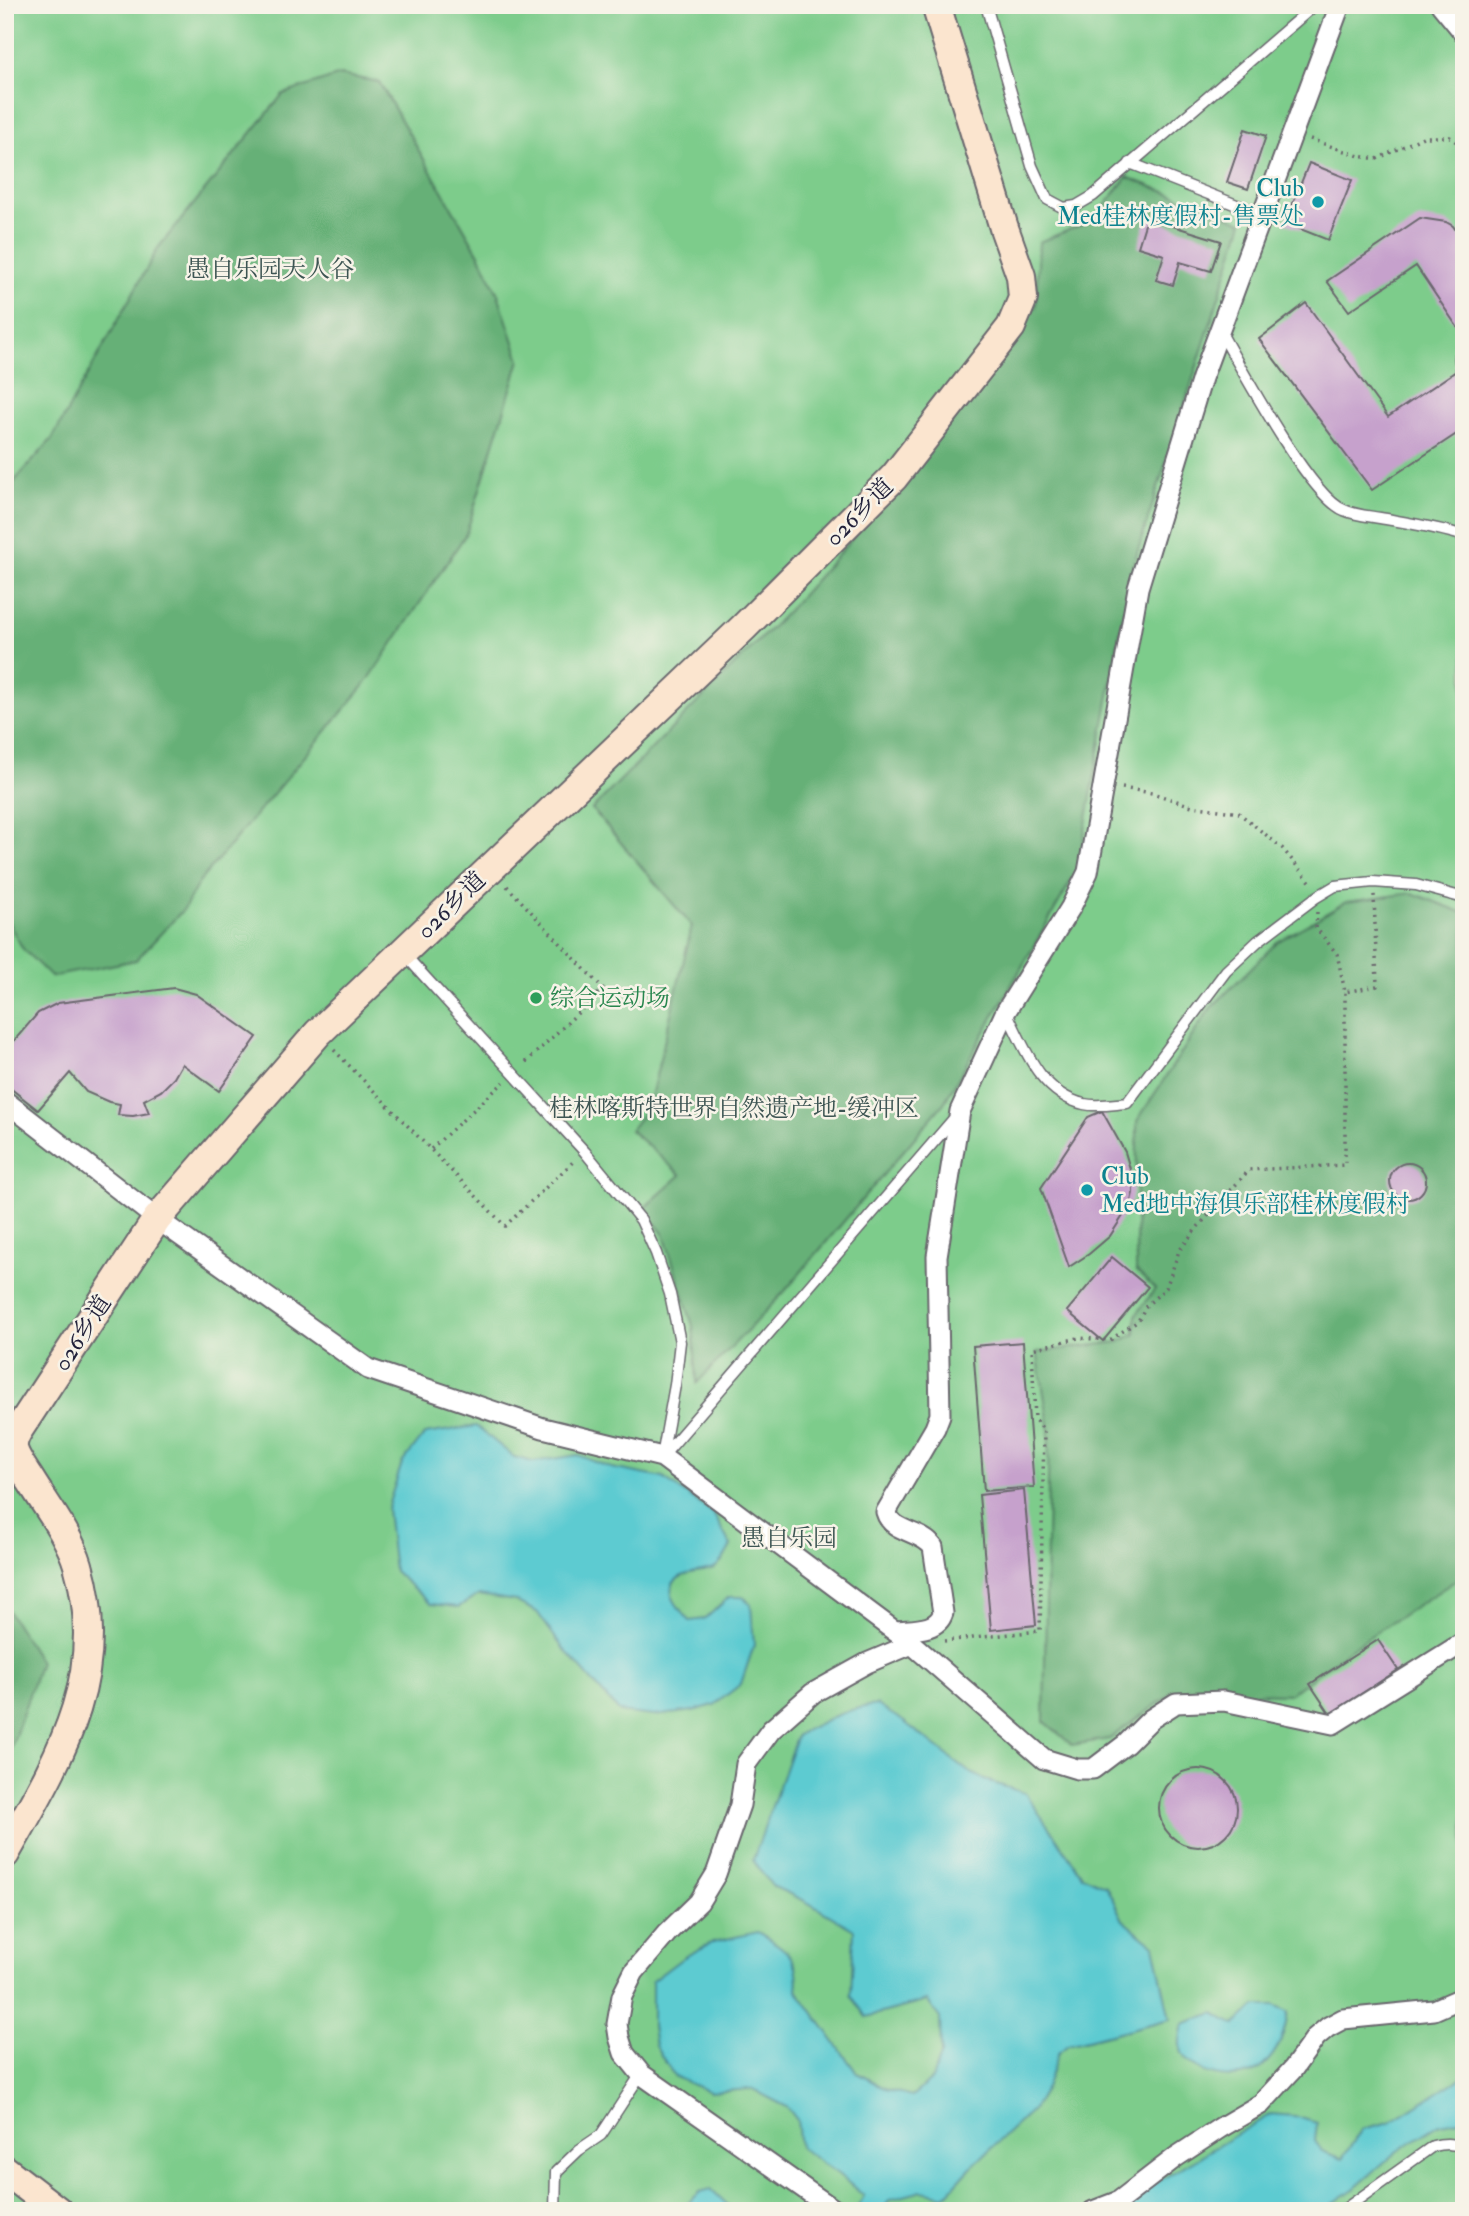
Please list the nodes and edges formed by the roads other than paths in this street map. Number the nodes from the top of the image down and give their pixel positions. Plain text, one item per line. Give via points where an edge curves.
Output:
1 (936, 5) edge
2 (986, 5) edge
3 (1315, 5) edge
4 (1340, 5) edge
5 (1441, 5) edge
6 (1464, 33) edge
7 (1130, 163) junction
8 (1262, 215) junction
9 (1219, 331) junction
10 (1464, 536) edge
11 (1464, 898) edge
12 (402, 953) junction
13 (1006, 1011) junction
14 (5, 1101) edge
15 (960, 1111) junction
16 (157, 1219) junction
17 (662, 1457) junction
18 (895, 1631) junction
19 (1464, 1642) edge
20 (912, 1644) junction
21 (5, 1854) edge
22 (1464, 1997) edge
23 (641, 2074) junction
24 (1464, 2147) edge
25 (5, 2170) edge
26 (58, 2211) edge
27 (555, 2211) edge
28 (836, 2211) edge
29 (1093, 2211) edge
30 (1342, 2211) edge

1 - 12 street, 026乡道 via 1021,276 1019,312 894,477 744,627
2 - 7 lane via 1032,166 1047,199 1064,208 1076,206
3 - 7 lane
4 - 8 street
5 - 6 street
7 - 8 lane
8 - 9 street
9 - 10 lane via 1284,440 1329,501 1355,513
9 - 13 street via 1138,588 1088,872
11 - 13 lane via 1416,886 1373,882 1335,886 1315,898 1226,971 1127,1103 1084,1104 1062,1096 1033,1065
12 - 16 street, 026乡道 via 318,1033
12 - 17 lane via 585,1152 641,1220 670,1294 680,1342
13 - 15 street
14 - 16 street
15 - 17 lane
15 - 18 street via 937,1255 940,1415 886,1512 894,1525 932,1544 943,1613 937,1624 929,1627
16 - 17 street via 368,1369 543,1428
16 - 21 street, 026乡道 via 13,1443 77,1561 88,1611 86,1670 64,1746
17 - 18 street
18 - 20 street
19 - 20 street via 1333,1724 1224,1701 1176,1703 1093,1769 1044,1759
20 - 23 street via 814,1693 771,1730 746,1765 740,1805 716,1874 699,1902 634,1972 622,1996 619,2037 624,2053
22 - 29 street via 1434,2010 1343,2020 1328,2027 1261,2105 1176,2157 1119,2201
23 - 27 lane via 601,2135 556,2172
23 - 28 street
24 - 30 lane via 1433,2146
25 - 26 street

